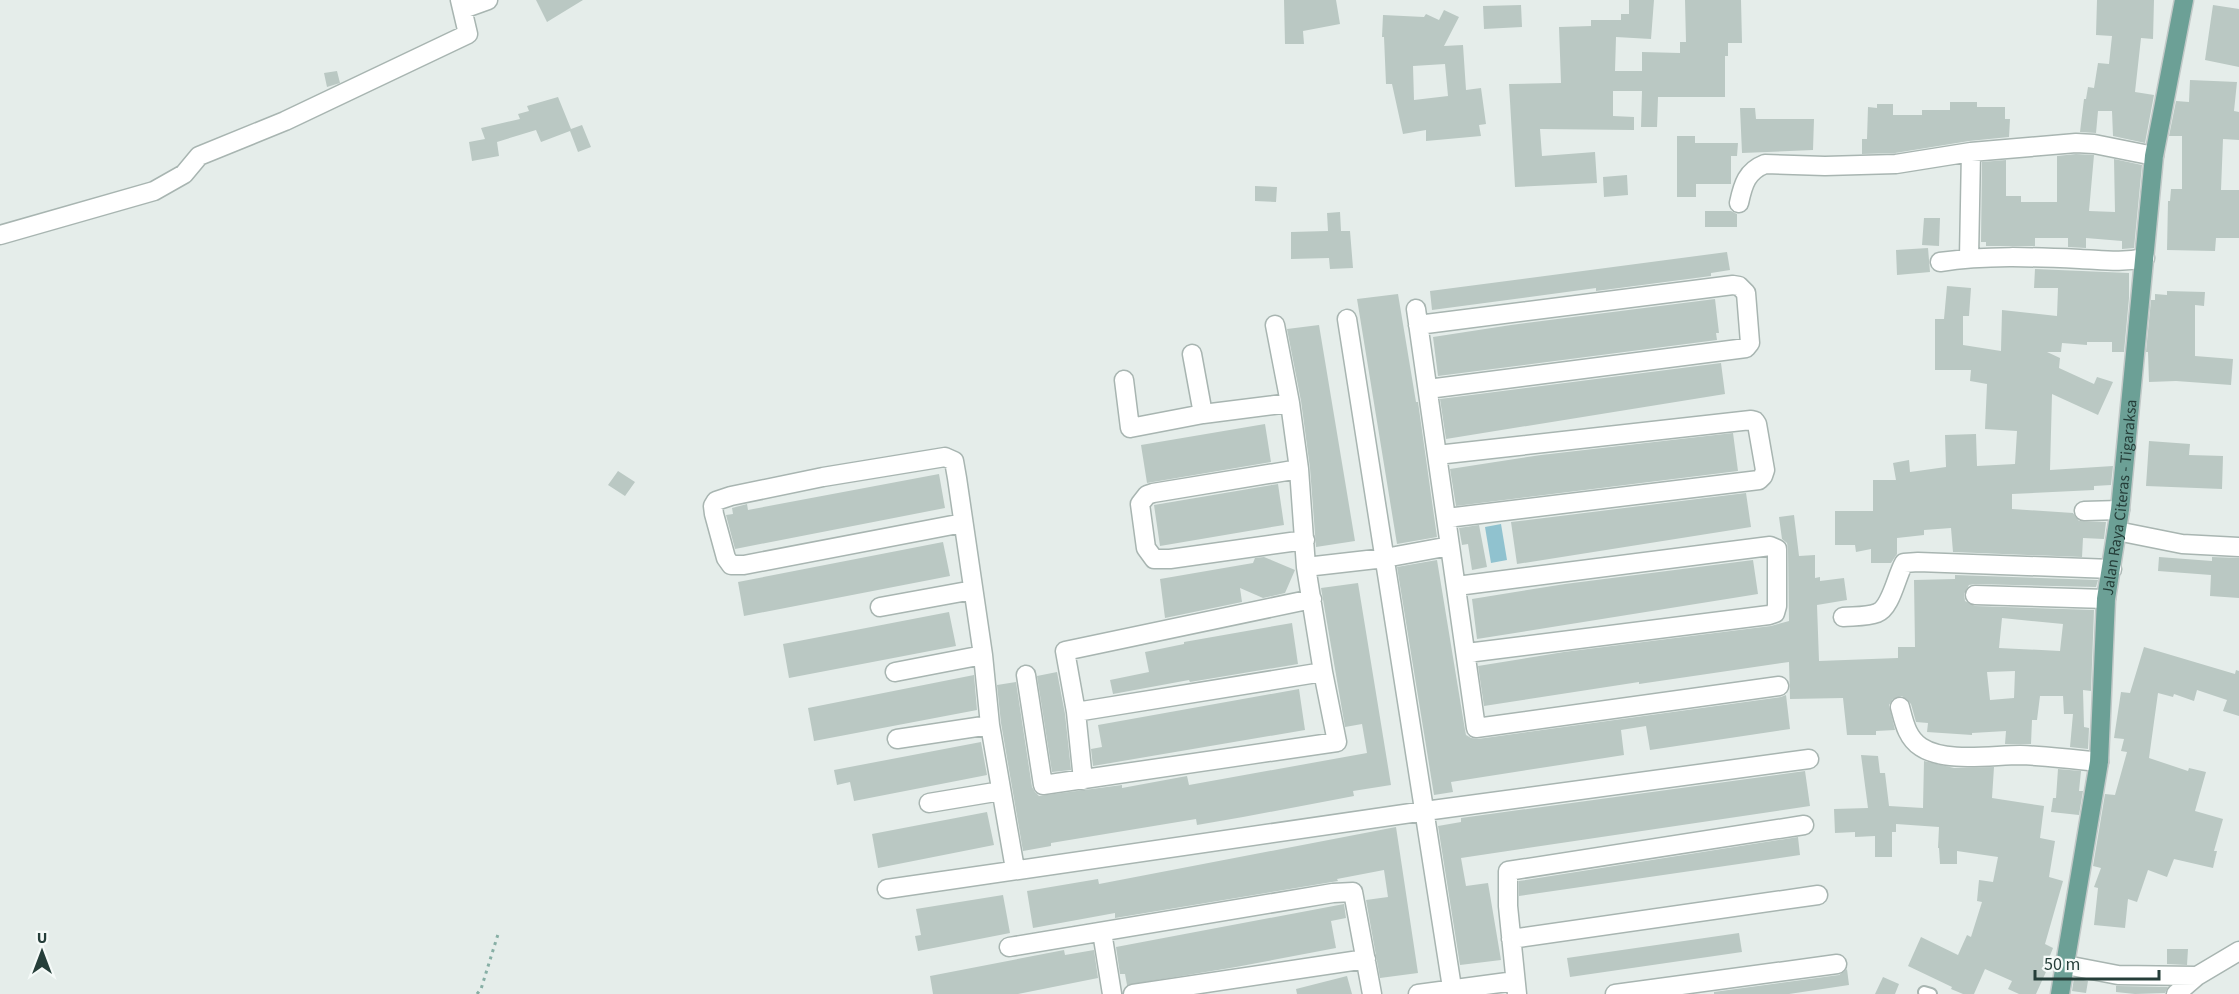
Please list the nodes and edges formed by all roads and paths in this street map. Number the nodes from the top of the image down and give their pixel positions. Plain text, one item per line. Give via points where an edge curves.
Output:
1 (488, 0) edge
2 (2184, 0) edge
3 (461, 5) edge
4 (1971, 152) junction
5 (2154, 156) junction
6 (1739, 203) dead end
7 (0, 236) edge
8 (1970, 258) junction
9 (2145, 258) junction
10 (1940, 262) dead end
11 (1347, 319) dead end
12 (1275, 325) dead end
13 (1192, 354) dead end
14 (1124, 380) dead end
15 (1428, 389) junction
16 (1290, 403) junction
17 (1203, 414) junction
18 (1437, 455) junction
19 (1299, 469) junction
20 (2120, 510) junction
21 (2084, 511) dead end
22 (1447, 518) junction
23 (963, 523) junction
24 (2117, 531) junction
25 (1305, 540) junction
26 (1450, 546) junction
27 (2239, 547) edge
28 (1385, 558) junction
29 (1306, 567) junction
30 (2112, 569) junction
31 (1457, 586) junction
32 (973, 590) junction
33 (1975, 595) dead end
34 (1312, 599) junction
35 (2106, 599) junction
36 (880, 607) dead end
37 (1843, 617) dead end
38 (1467, 653) junction
39 (982, 655) junction
40 (895, 672) dead end
41 (1323, 672) junction
42 (1026, 675) dead end
43 (1779, 686) dead end
44 (1900, 707) dead end
45 (1076, 712) junction
46 (990, 725) junction
47 (897, 739) dead end
48 (1809, 759) dead end
49 (2099, 762) junction
50 (1083, 780) junction
51 (1001, 791) junction
52 (929, 803) dead end
53 (1425, 811) junction
54 (1804, 825) dead end
55 (1015, 869) junction
56 (887, 889) dead end
57 (1818, 895) dead end
58 (499, 931) dead end
59 (1102, 932) junction
60 (1510, 939) junction
61 (1009, 947) dead end
62 (2239, 951) edge
63 (1366, 959) junction
64 (1837, 964) dead end
65 (2066, 964) junction
66 (2197, 976) junction
67 (1516, 987) edge
68 (1452, 991) edge
69 (477, 994) edge
70 (1112, 994) edge
71 (1133, 994) edge
72 (1372, 994) edge
73 (1418, 994) edge
74 (1615, 994) edge
75 (2060, 994) edge
76 (2176, 994) edge

1 - 3 street
2 - 5 main road, Jalan Raya Citeras - Tigaraksa
3 - 7 street via 468,34 285,121 200,156 184,174 154,191
4 - 5 street via 2076,143
4 - 6 street via 1896,164 1765,164 1748,175
4 - 8 street
5 - 9 main road, Jalan Raya Citeras - Tigaraksa
8 - 9 street via 2123,262
8 - 10 street
9 - 20 main road, Jalan Raya Citeras - Tigaraksa
11 - 28 street
12 - 16 street
13 - 17 street
14 - 17 street via 1130,428
15 - 15 street via 1746,348 1750,343 1746,293 1733,285 1417,317
15 - 18 street
16 - 17 street
16 - 19 street
18 - 22 street
18 - 22 street via 1755,420 1765,470 1759,480
19 - 25 street
19 - 25 street via 1147,495 1140,504 1146,548 1154,559
20 - 21 street
20 - 24 main road, Jalan Raya Citeras - Tigaraksa
22 - 26 street
23 - 23 street via 736,566 727,562 713,510 716,501 731,496 947,457 954,461
23 - 32 street
24 - 27 street via 2182,544
24 - 30 main road, Jalan Raya Citeras - Tigaraksa
25 - 29 street
26 - 28 street
26 - 31 street
28 - 29 street
28 - 53 street
29 - 34 street
30 - 35 main road, Jalan Raya Citeras - Tigaraksa
30 - 37 street via 1904,563 1887,606 1879,613
31 - 38 street
31 - 38 street via 1770,546 1777,549 1775,613
32 - 36 street
32 - 39 street
33 - 35 street
34 - 41 street
34 - 45 street via 1065,651
35 - 49 main road, Jalan Raya Citeras - Tigaraksa
38 - 43 street via 1476,728
39 - 40 street
39 - 46 street
41 - 45 street
41 - 50 street via 1337,742
42 - 50 street via 1043,785
44 - 49 street via 1906,730 1919,746 1930,752 1946,756 2023,755
45 - 50 street
46 - 47 street
46 - 51 street
48 - 53 street
49 - 65 main road, Jalan Raya Citeras - Tigaraksa
51 - 52 street
51 - 55 street
53 - 55 street
53 - 68 street
54 - 60 street via 1508,871
55 - 56 street
57 - 60 street
58 - 69 path
59 - 61 street
59 - 63 street via 1353,892
59 - 70 street
60 - 67 street
62 - 66 street
63 - 71 street
63 - 72 street
64 - 74 street
65 - 66 street via 2118,975
65 - 75 main road, Jalan Raya Citeras - Tigaraksa
66 - 76 street
67 - 68 street
68 - 73 street

